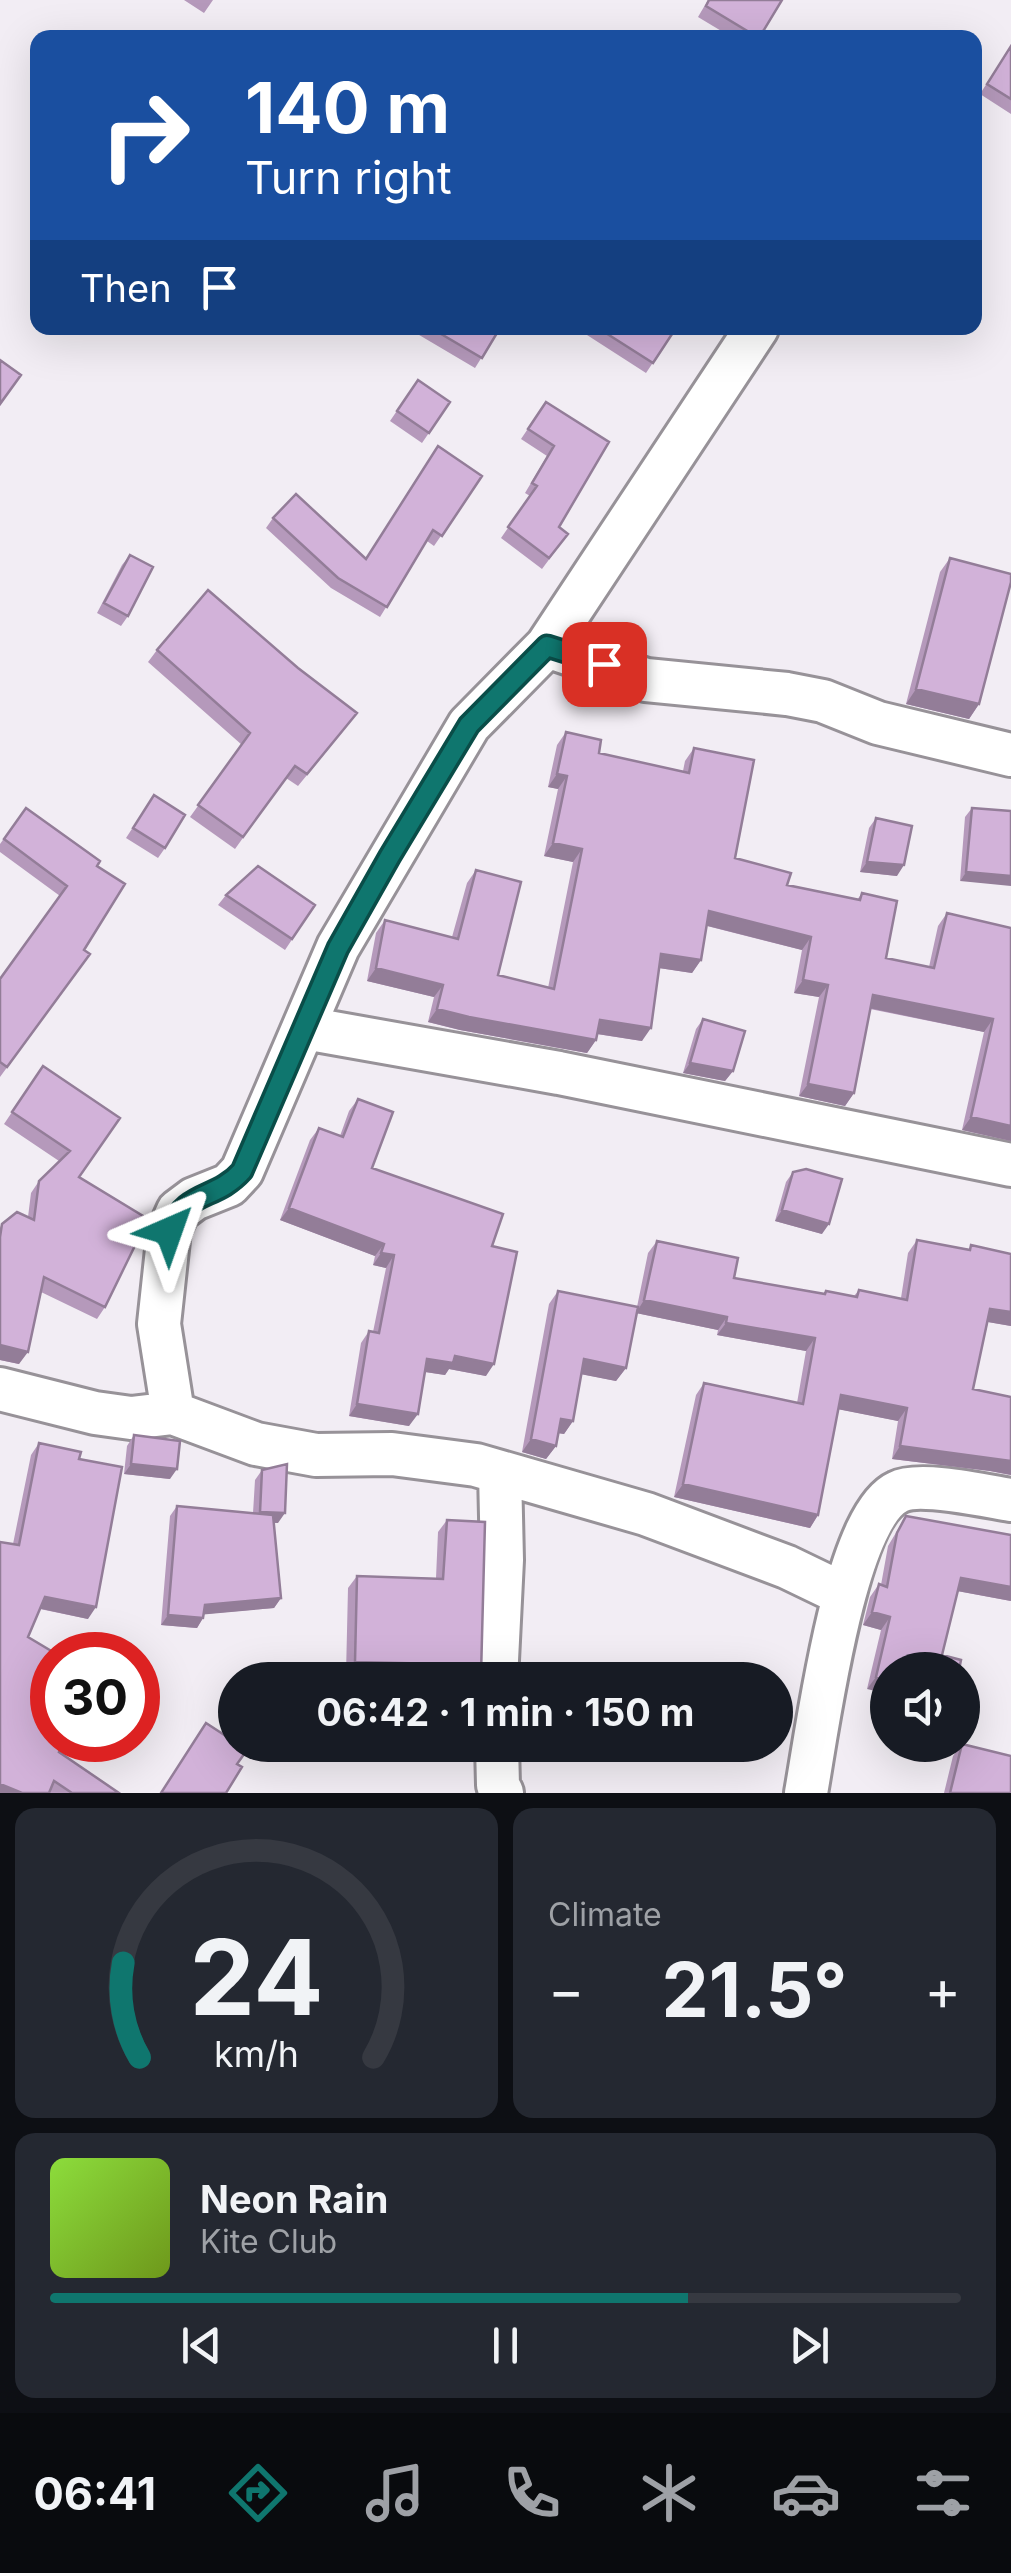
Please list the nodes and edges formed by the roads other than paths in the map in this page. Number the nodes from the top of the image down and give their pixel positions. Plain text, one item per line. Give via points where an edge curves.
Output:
1 (752, 335) edge
2 (547, 646) junction
3 (1011, 756) edge
4 (304, 1028) junction
5 (1011, 1165) edge
6 (0, 1389) edge
7 (172, 1413) junction
8 (500, 1472) junction
9 (1011, 1500) edge
10 (843, 1594) junction
11 (497, 1662) edge
12 (497, 1762) edge
13 (502, 1793) edge
14 (806, 1793) edge

1 - 2 street
2 - 3 street via 646,680 805,698
2 - 4 street via 469,725 338,948
4 - 5 street
4 - 7 street via 242,1171 229,1186 178,1211 169,1231 159,1324
6 - 7 street via 132,1418
7 - 8 street via 301,1453 392,1454
8 - 10 street via 646,1514
8 - 11 street
9 - 10 street via 899,1490 876,1508
10 - 14 street
12 - 13 street

